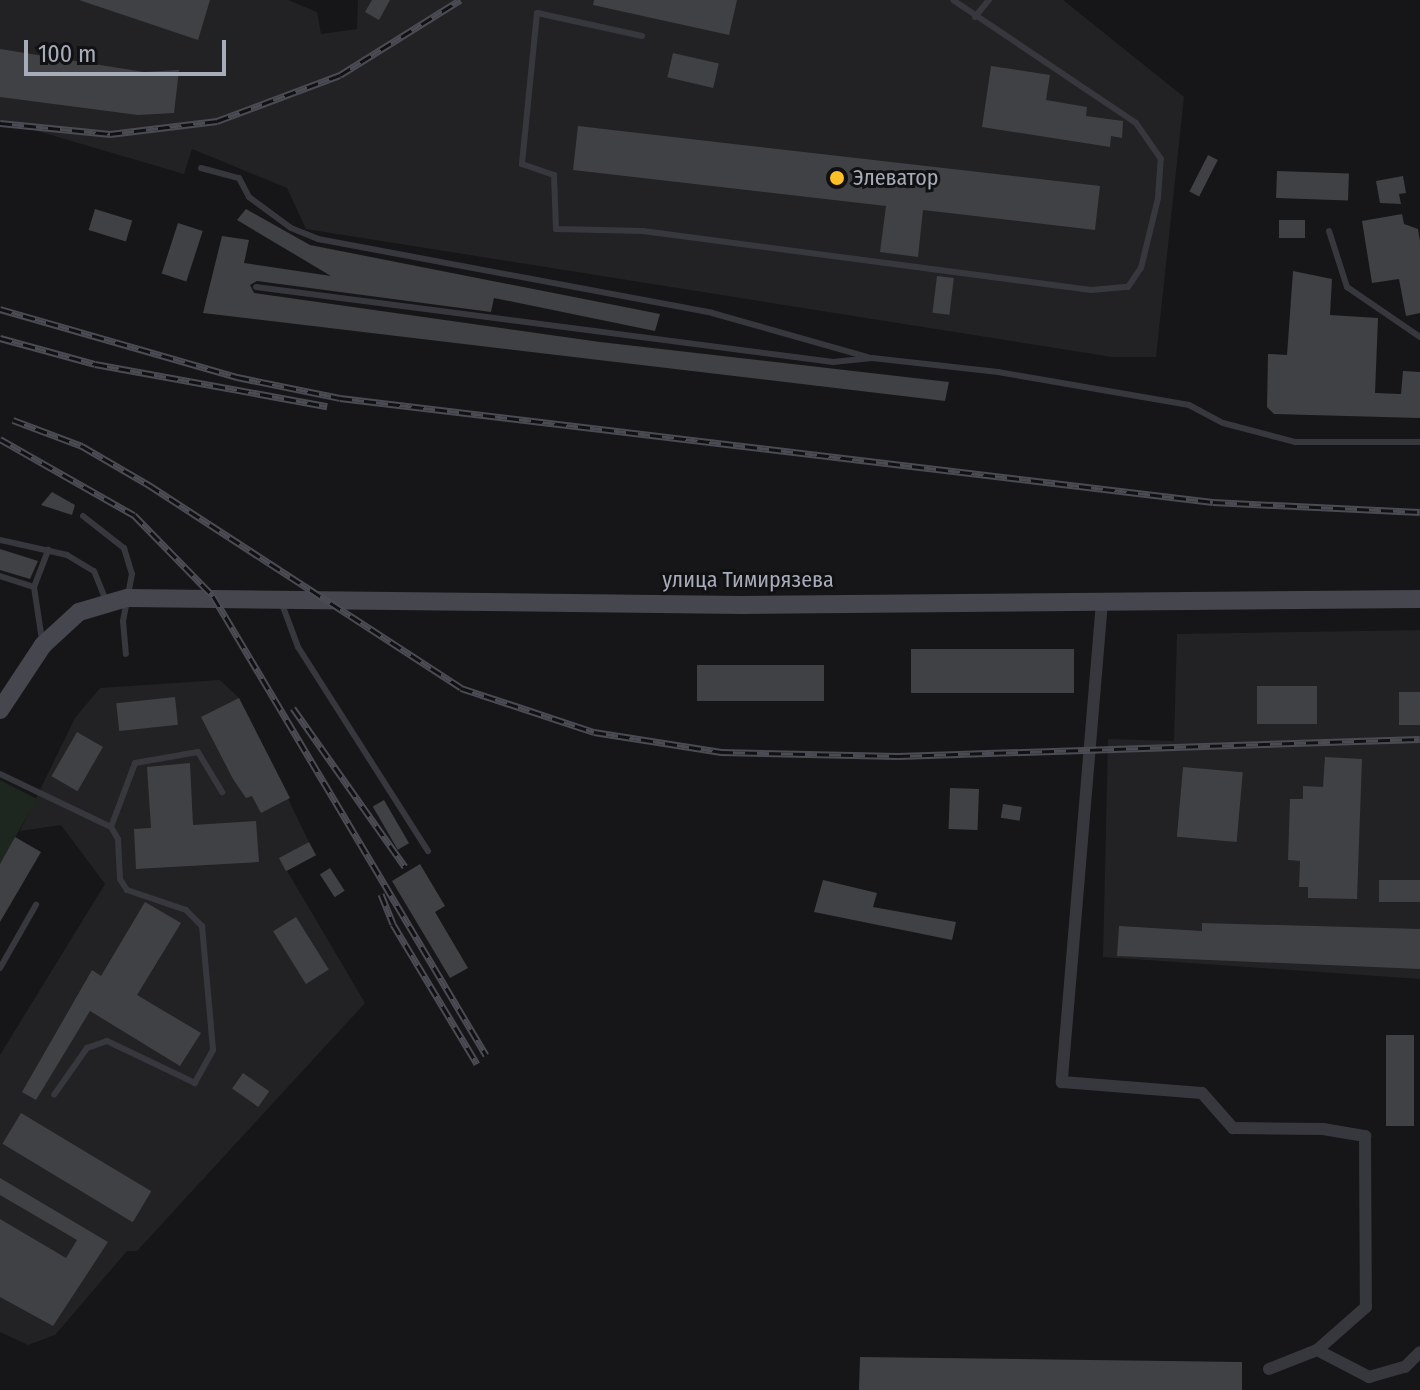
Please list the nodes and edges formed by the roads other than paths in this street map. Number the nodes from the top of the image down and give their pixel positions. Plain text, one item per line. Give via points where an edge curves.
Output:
1 (953, 0) edge
2 (989, 0) edge
3 (975, 17) junction
4 (642, 36) dead end
5 (201, 168) dead end
6 (1329, 231) dead end
7 (256, 287) dead end
8 (1420, 337) edge
9 (872, 358) junction
10 (1420, 442) edge
11 (83, 516) dead end
12 (0, 540) edge
13 (48, 550) junction
14 (0, 576) edge
15 (34, 587) junction
16 (127, 598) junction
17 (1420, 599) edge
18 (281, 600) junction
19 (106, 601) junction
20 (1102, 602) junction
21 (43, 645) junction
22 (126, 654) dead end
23 (0, 710) edge
24 (0, 774) edge
25 (222, 792) dead end
26 (111, 827) junction
27 (428, 851) dead end
28 (36, 905) dead end
29 (1, 970) edge
30 (54, 1095) dead end
31 (1317, 1350) junction
32 (1420, 1352) edge
33 (1269, 1369) dead end

1 - 3 lane
2 - 3 lane
3 - 4 lane via 1136,123 1161,159 1158,198 1141,268 1128,287 1091,290 643,231 556,229 554,175 522,164 537,13
5 - 9 lane via 239,178 249,197 291,228 318,239 712,313
6 - 8 lane via 1347,287
7 - 9 lane via 833,362
9 - 10 lane via 1174,402 1223,423 1295,442
11 - 16 lane via 124,548 132,574
12 - 13 lane
13 - 15 lane
13 - 19 lane via 94,571
14 - 15 lane
15 - 21 lane
16 - 18 main road, улица Тимирязева
16 - 19 main road, улица Тимирязева
16 - 22 lane
17 - 20 main road, улица Тимирязева
18 - 20 main road, улица Тимирязева
18 - 27 lane via 298,647
19 - 21 main road, улица Тимирязева via 79,612
20 - 31 street via 1062,1082 1202,1093 1233,1128 1323,1129 1365,1136 1366,1307
21 - 23 main road
24 - 26 lane
25 - 26 lane via 198,752 135,763
26 - 30 lane via 118,839 120,879 127,890 186,910 202,926 213,1050 195,1083 107,1041 87,1048
28 - 29 lane
31 - 32 street via 1369,1377 1405,1367
31 - 33 street

